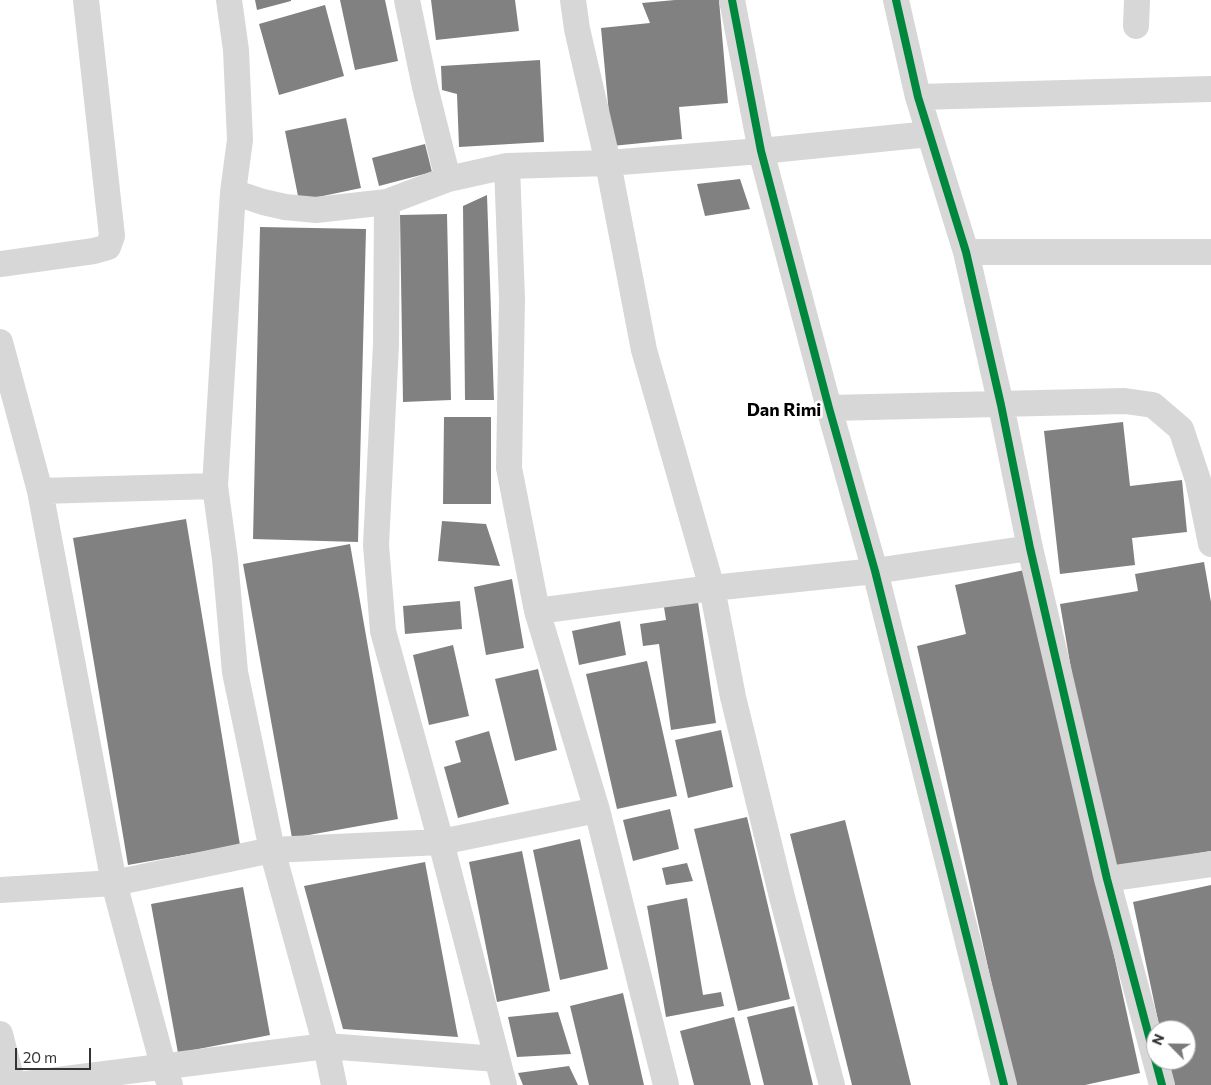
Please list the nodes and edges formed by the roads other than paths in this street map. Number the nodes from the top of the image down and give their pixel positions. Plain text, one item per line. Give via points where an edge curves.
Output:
1 (86, 0) edge
2 (229, 0) edge
3 (406, 0) edge
4 (573, 0) edge
5 (732, 0) edge
6 (896, 0) edge
7 (1137, 0) edge
8 (1136, 26) dead end
9 (1211, 89) edge
10 (918, 97) junction
11 (929, 134) junction
12 (761, 151) junction
13 (608, 163) junction
14 (507, 166) junction
15 (448, 180) junction
16 (233, 192) junction
17 (388, 202) junction
18 (966, 252) junction
19 (1211, 252) edge
20 (0, 264) edge
21 (0, 342) edge
22 (1002, 405) junction
23 (829, 408) junction
24 (1205, 480) edge
25 (215, 486) junction
26 (40, 491) junction
27 (1211, 544) edge
28 (1030, 548) junction
29 (875, 571) junction
30 (712, 588) junction
31 (537, 611) junction
32 (597, 810) junction
33 (441, 842) junction
34 (272, 850) junction
35 (1211, 864) edge
36 (1107, 879) junction
37 (114, 883) junction
38 (0, 890) edge
39 (0, 1034) edge
40 (326, 1046) junction
41 (497, 1059) junction
42 (166, 1075) edge
43 (13, 1085) edge
44 (18, 1085) edge
45 (334, 1085) edge
46 (504, 1085) edge
47 (666, 1085) edge
48 (832, 1085) edge
49 (1004, 1085) edge
50 (1162, 1085) edge

1 - 20 street via 112,236 108,247 94,251
2 - 16 street via 236,50 240,140
3 - 15 street
4 - 13 street
5 - 12 street
6 - 10 street
7 - 8 street
9 - 10 street
10 - 11 street
11 - 12 street
11 - 18 street
12 - 13 street
12 - 23 street
13 - 14 street
13 - 30 street via 644,350
14 - 15 street
14 - 31 street via 512,299 509,468
15 - 17 street
16 - 17 street via 285,207 308,209
16 - 25 street
17 - 33 street via 386,344 376,545 382,631
18 - 19 street
18 - 22 street
21 - 26 street
22 - 23 street
22 - 24 street via 1126,401 1153,405 1181,429
22 - 28 street
23 - 29 street
24 - 27 street
25 - 26 street
25 - 34 street via 226,559 235,672
26 - 37 street
28 - 29 street
28 - 36 street
29 - 30 street
29 - 49 street
30 - 31 street
30 - 48 street via 733,697
31 - 32 street
32 - 33 street
32 - 47 street
33 - 34 street
33 - 41 street
34 - 37 street
34 - 40 street
35 - 36 street
36 - 50 street
37 - 38 street
37 - 42 street
39 - 43 street
40 - 41 street
40 - 42 street
40 - 45 street
41 - 46 street
42 - 44 street

